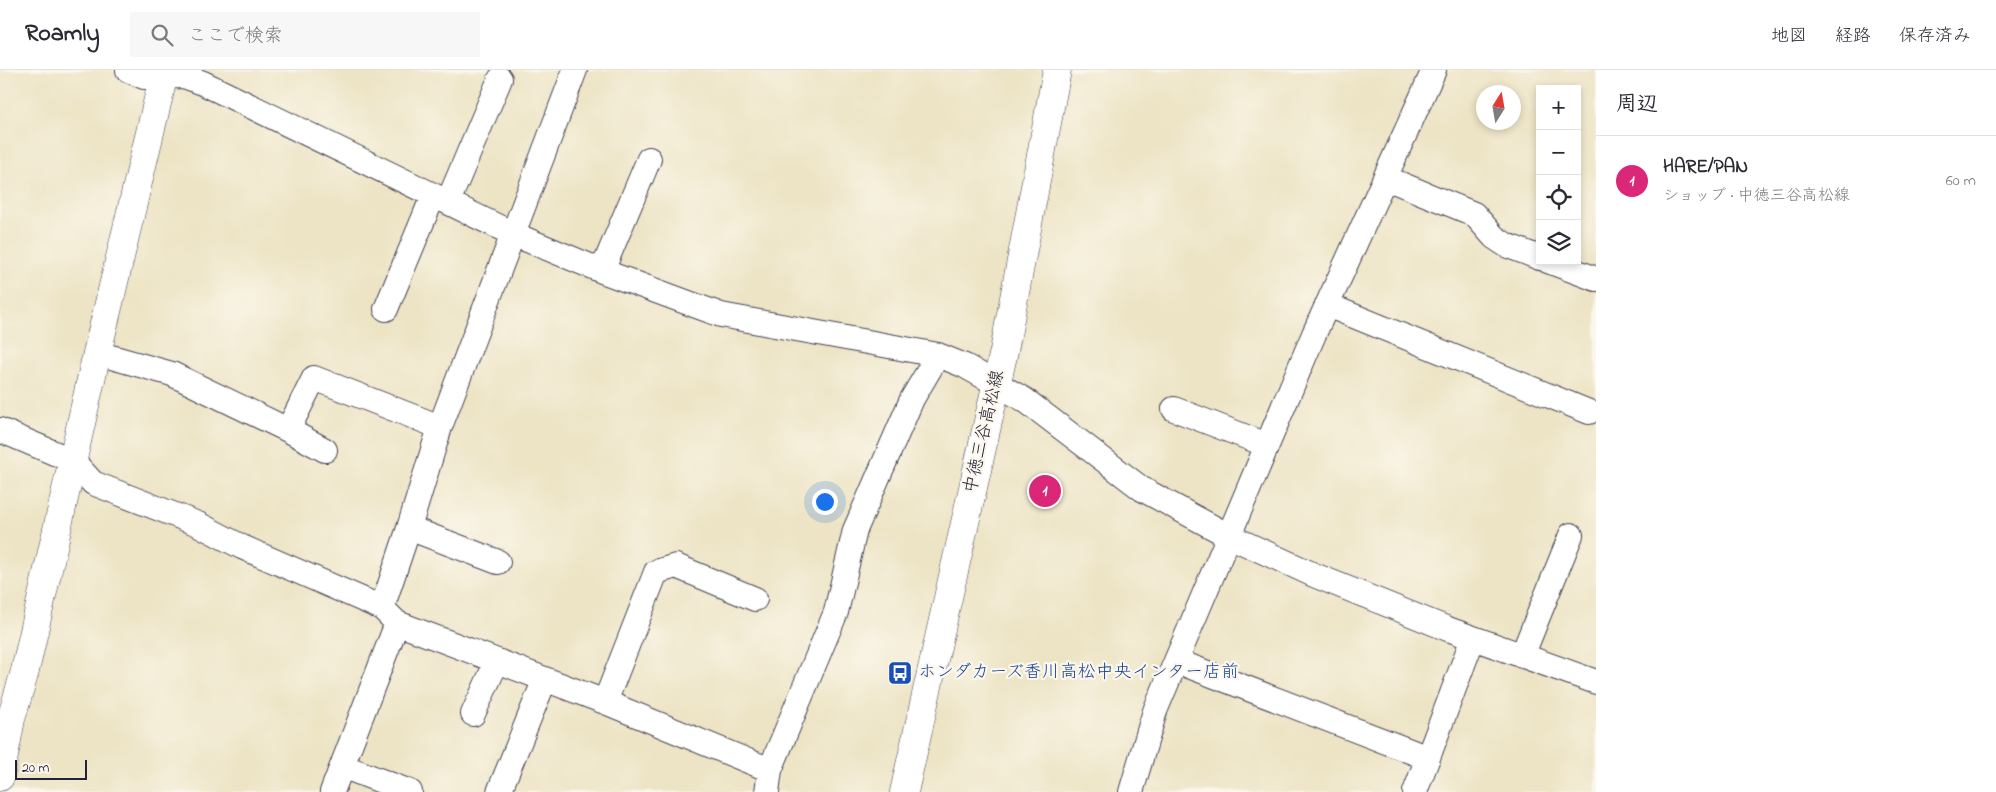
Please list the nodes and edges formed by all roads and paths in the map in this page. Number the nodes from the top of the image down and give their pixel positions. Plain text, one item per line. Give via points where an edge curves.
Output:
1 (128, 70) edge
2 (575, 70) edge
3 (1057, 70) edge
4 (1434, 70) edge
5 (164, 73) edge
6 (206, 76) edge
7 (500, 80) dead end
8 (649, 159) dead end
9 (1386, 178) junction
10 (441, 199) junction
11 (513, 234) junction
12 (1536, 256) edge
13 (1558, 265) edge
14 (602, 271) junction
15 (1596, 280) edge
16 (1327, 305) junction
17 (386, 310) dead end
18 (97, 353) junction
19 (938, 355) junction
20 (996, 384) junction
21 (1174, 409) dead end
22 (1589, 412) dead end
23 (440, 427) junction
24 (0, 430) edge
25 (288, 430) junction
26 (1267, 445) junction
27 (324, 450) dead end
28 (73, 460) junction
29 (409, 528) junction
30 (1571, 535) dead end
31 (1229, 536) junction
32 (498, 562) dead end
33 (755, 599) dead end
34 (390, 615) junction
35 (1473, 638) junction
36 (1522, 656) junction
37 (498, 661) junction
38 (1176, 661) junction
39 (545, 679) junction
40 (1596, 682) edge
41 (605, 702) junction
42 (473, 714) dead end
43 (6, 716) edge
44 (1428, 758) junction
45 (342, 766) junction
46 (0, 777) edge
47 (769, 781) edge
48 (332, 792) edge
49 (410, 792) edge
50 (499, 792) edge
51 (904, 792) edge
52 (1131, 792) edge
53 (1415, 792) edge

1 - 5 street via 144,77
2 - 11 street
3 - 20 main road, 中徳三谷高松線
4 - 9 street
5 - 6 street
5 - 18 main road
6 - 10 street
7 - 10 street
8 - 14 street
9 - 12 street via 1474,214 1506,245
9 - 16 street
10 - 11 street
10 - 17 street
11 - 14 street
11 - 23 street
13 - 15 street
14 - 19 street via 721,315
16 - 22 street
16 - 26 street
18 - 25 street via 172,374
18 - 28 main road
19 - 20 street
19 - 47 street via 912,399 855,530 836,612
20 - 31 street via 1025,400 1142,489
20 - 51 main road, 中徳三谷高松線
21 - 26 street
23 - 25 street via 314,378
23 - 29 street
24 - 28 street
25 - 27 street
26 - 31 street
28 - 34 street via 93,483 198,524
28 - 43 main road via 25,671
29 - 32 street
29 - 34 street
30 - 36 street
31 - 35 street via 1314,575
31 - 38 street
33 - 41 street via 676,566 656,572
34 - 37 street
34 - 45 street
35 - 36 street
35 - 44 street
36 - 40 street
37 - 39 street
37 - 42 street
38 - 44 street
38 - 52 street via 1155,711
39 - 41 street
39 - 50 street
41 - 47 street
43 - 46 main road
44 - 53 street
45 - 48 street
45 - 49 street

